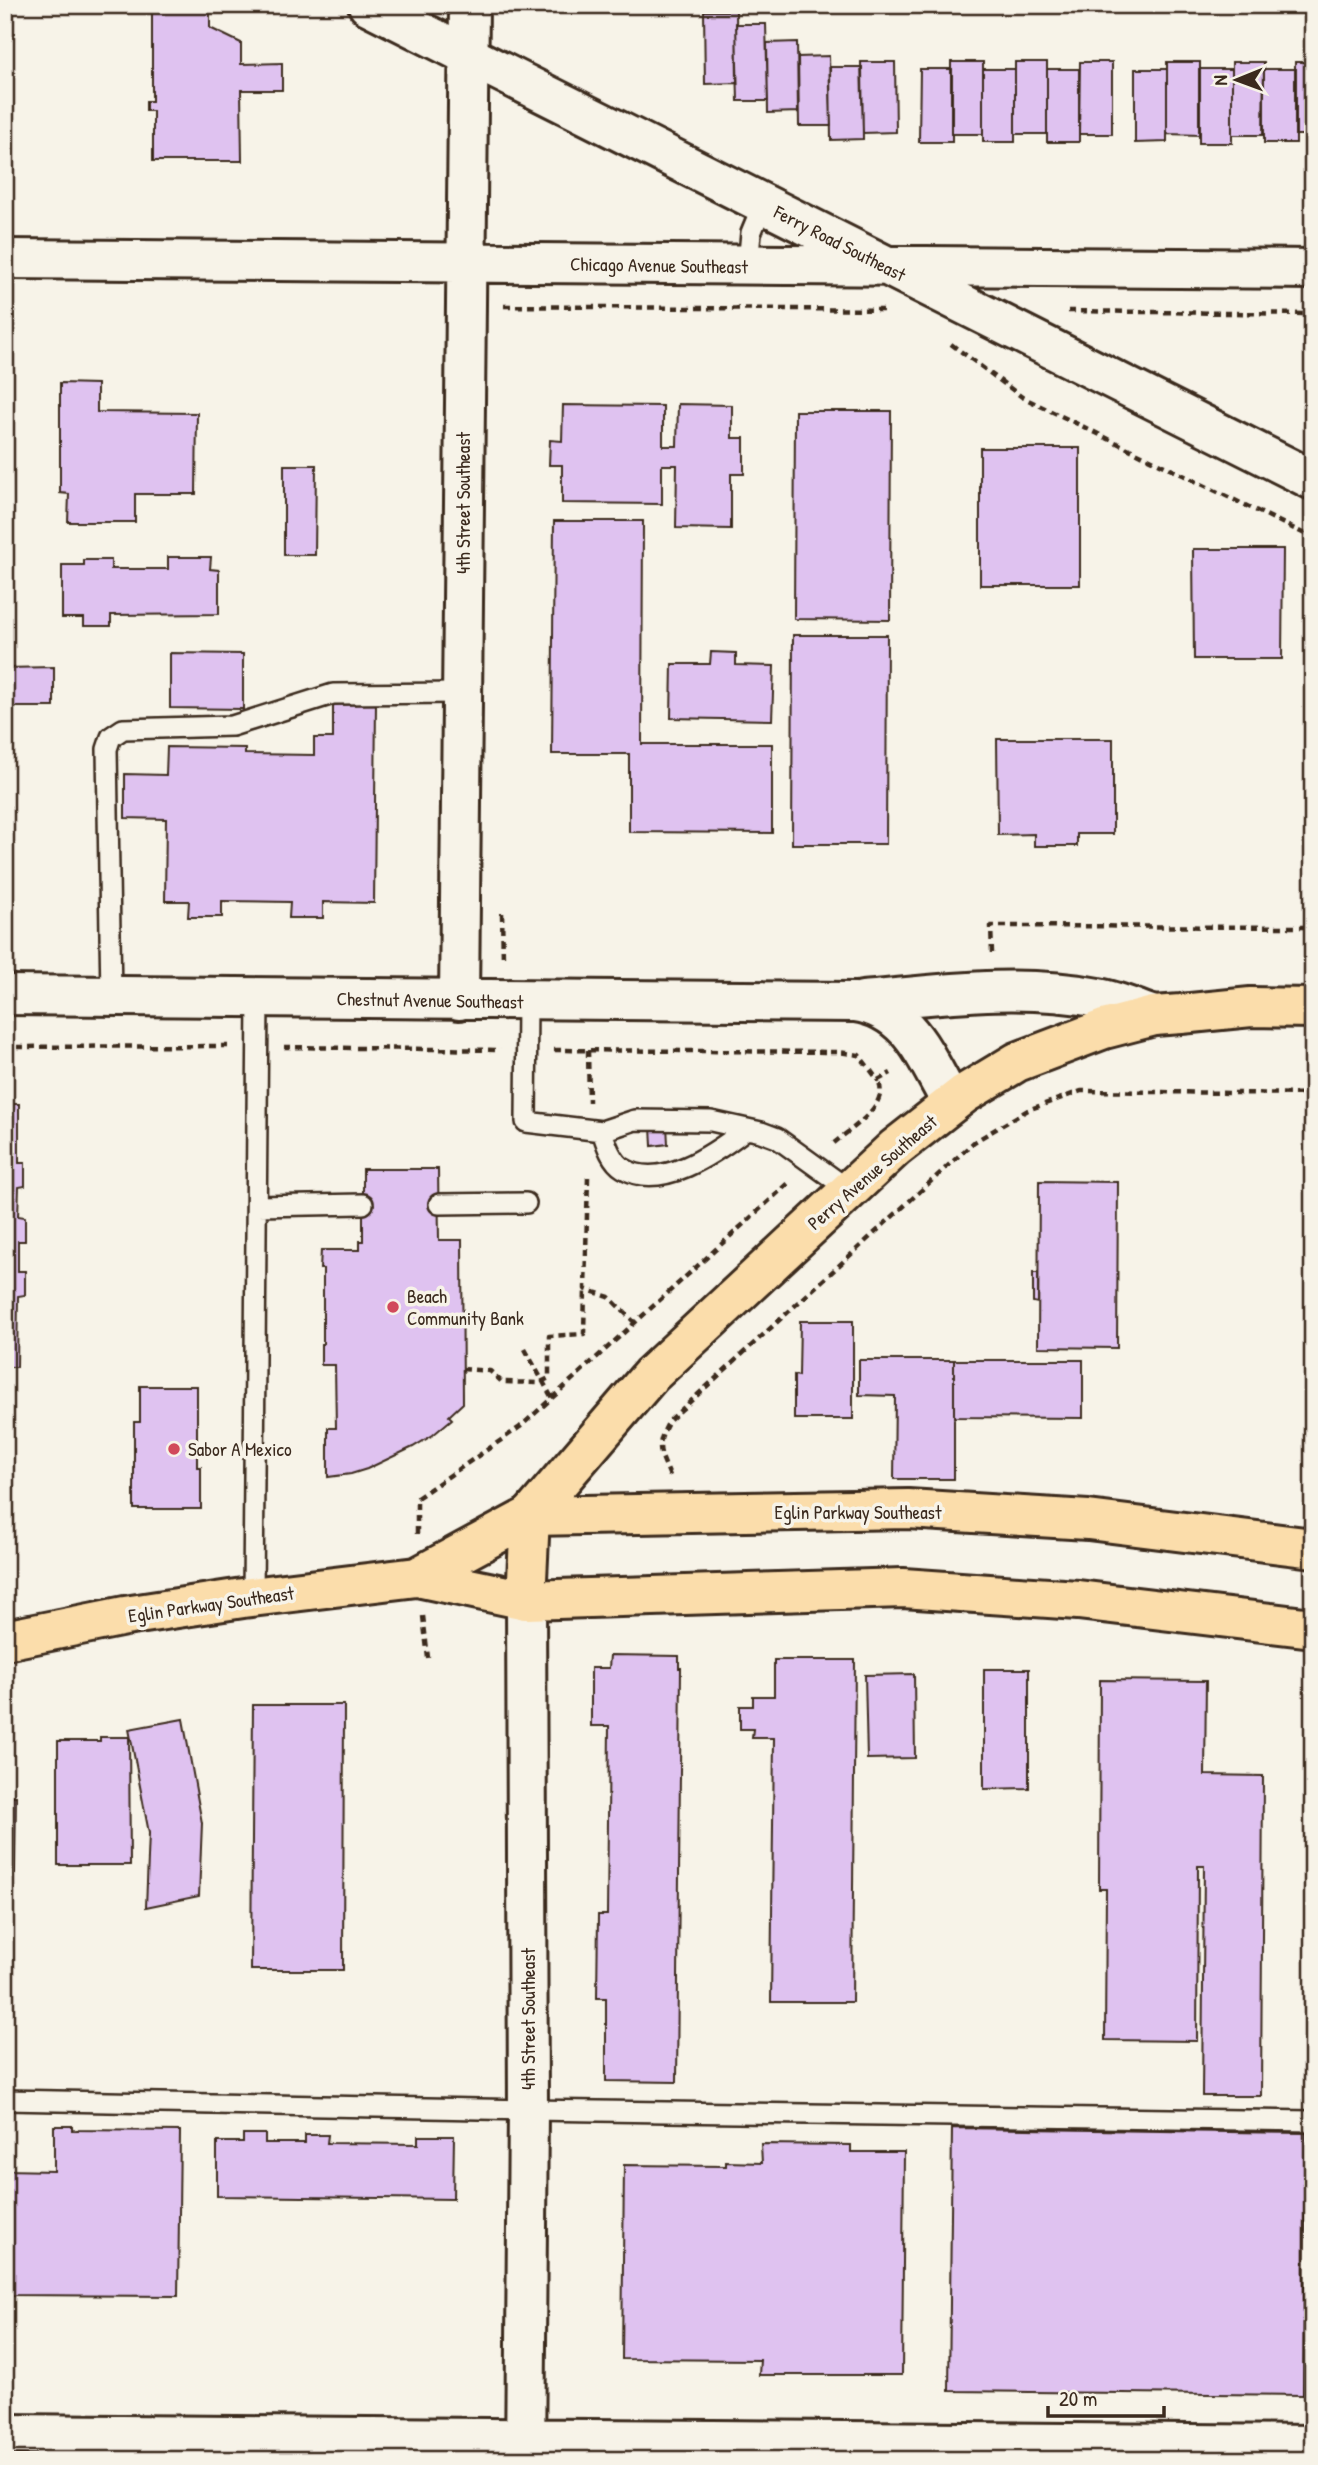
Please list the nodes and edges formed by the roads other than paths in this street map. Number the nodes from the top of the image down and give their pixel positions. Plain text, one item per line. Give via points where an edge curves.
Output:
1 (368, 5) edge
2 (469, 5) edge
3 (468, 56) junction
4 (763, 204) junction
5 (5, 259) edge
6 (465, 263) junction
7 (748, 265) junction
8 (886, 266) junction
9 (1313, 270) edge
10 (1313, 480) edge
11 (462, 692) junction
12 (459, 985) junction
13 (5, 995) edge
14 (111, 996) junction
15 (258, 998) junction
16 (527, 1001) junction
17 (855, 1002) junction
18 (1313, 1008) edge
19 (1154, 1016) junction
20 (952, 1103) junction
21 (596, 1130) junction
22 (745, 1130) junction
23 (849, 1190) junction
24 (439, 1203) dead end
25 (526, 1203) dead end
26 (363, 1204) dead end
27 (257, 1206) junction
28 (530, 1516) junction
29 (1313, 1548) edge
30 (418, 1577) junction
31 (253, 1596) junction
32 (526, 1600) junction
33 (1313, 1628) edge
34 (5, 1640) edge
35 (5, 2100) edge
36 (528, 2110) junction
37 (1313, 2120) edge
38 (5, 2434) edge
39 (1313, 2445) edge
40 (525, 2449) edge

1 - 3 street, Ferry Road Southeast
2 - 3 street, 4th Street Southeast
3 - 4 street, Ferry Road Southeast
3 - 6 street, 4th Street Southeast
4 - 7 lane via 751,233
4 - 8 street, Ferry Road Southeast
5 - 6 street, Chicago Avenue Southeast
6 - 7 street, Chicago Avenue Southeast
6 - 11 street, 4th Street Southeast
7 - 8 street, Chicago Avenue Southeast
8 - 9 street, Chicago Avenue Southeast
8 - 10 street, Ferry Road Southeast
11 - 12 street, 4th Street Southeast
11 - 14 lane via 333,694 232,726 123,729 111,737 107,748
12 - 15 street, Chestnut Avenue Southeast
12 - 16 street, Chestnut Avenue Southeast
13 - 14 street, Chestnut Avenue Southeast
14 - 15 street, Chestnut Avenue Southeast
15 - 27 lane
16 - 17 street, Chestnut Avenue Southeast
16 - 21 lane via 526,1122
17 - 19 street, Chestnut Avenue Southeast via 1031,991 1100,998
17 - 20 street, Chestnut Avenue Southeast via 899,1020 915,1038
18 - 19 main road, Perry Avenue Southeast via 1251,1007
19 - 20 main road, Perry Avenue Southeast via 1104,1029 1017,1062
20 - 23 main road, Perry Avenue Southeast
21 - 22 lane via 635,1121 711,1121
21 - 22 lane via 620,1167 639,1175 689,1166
22 - 23 lane via 778,1138
23 - 28 main road, Perry Avenue Southeast via 651,1375
24 - 25 lane
26 - 27 lane
27 - 31 lane
28 - 29 main road, Eglin Parkway Southeast via 908,1509 1088,1520
28 - 30 main road, Eglin Parkway Southeast
28 - 32 main road
30 - 31 main road, Eglin Parkway Southeast
30 - 32 main road, Eglin Parkway Southeast
31 - 34 main road, Eglin Parkway Southeast
32 - 33 main road, Eglin Parkway Southeast via 903,1588 1078,1600
32 - 36 street, 4th Street Southeast
35 - 36 lane
36 - 37 lane
36 - 40 street, 4th Street Southeast
38 - 40 street
39 - 40 street

